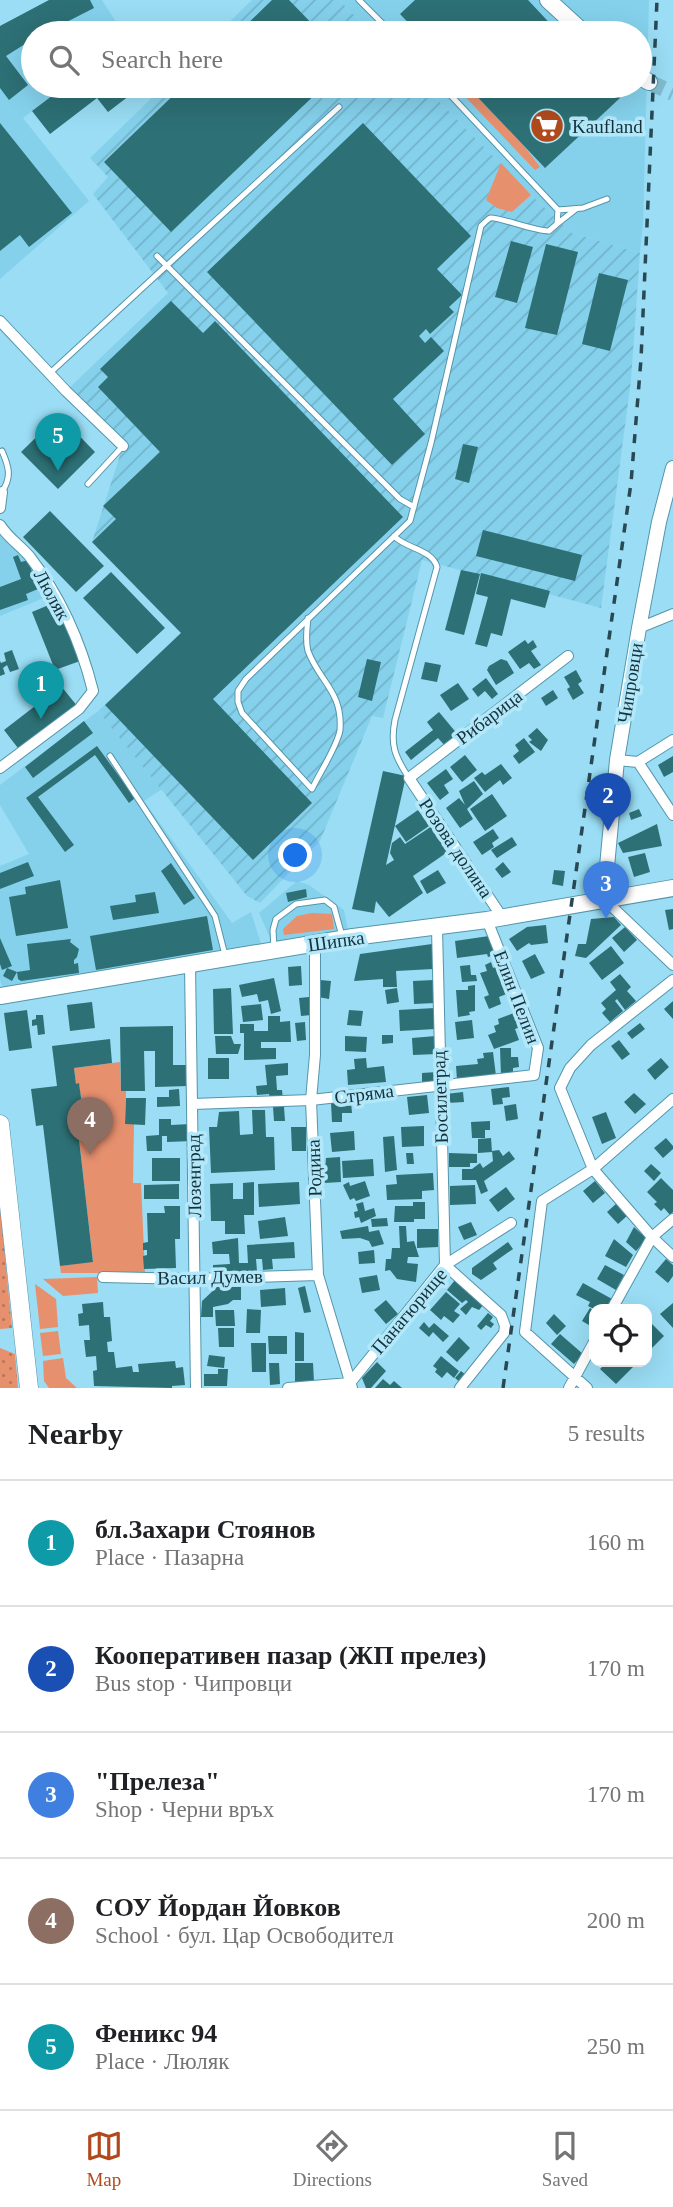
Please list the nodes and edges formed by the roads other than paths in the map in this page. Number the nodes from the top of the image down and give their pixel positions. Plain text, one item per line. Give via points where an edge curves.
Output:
1 (359, 0) edge
2 (548, 0) edge
3 (380, 21) edge
4 (571, 21) edge
5 (453, 98) edge
6 (339, 107) dead end
7 (607, 199) dead end
8 (576, 209) junction
9 (558, 210) junction
10 (557, 224) junction
11 (157, 256) dead end
12 (166, 267) junction
13 (0, 321) edge
14 (50, 373) junction
15 (123, 446) joint
16 (2, 451) dead end
17 (673, 468) edge
18 (88, 484) dead end
19 (2, 492) joint
20 (414, 507) junction
21 (0, 508) edge
22 (0, 526) edge
23 (394, 536) junction
24 (673, 614) edge
25 (308, 618) junction
26 (639, 628) junction
27 (568, 656) dead end
28 (673, 740) edge
29 (110, 756) dead end
30 (617, 760) junction
31 (638, 762) junction
32 (0, 768) edge
33 (409, 778) junction
34 (673, 814) edge
35 (673, 888) edge
36 (606, 901) junction
37 (495, 919) junction
38 (436, 928) junction
39 (343, 939) junction
40 (315, 944) junction
41 (274, 950) junction
42 (226, 958) junction
43 (190, 964) junction
44 (673, 965) edge
45 (673, 980) edge
46 (0, 996) edge
47 (534, 1075) joint
48 (440, 1084) junction
49 (673, 1099) edge
50 (311, 1100) junction
51 (193, 1104) junction
52 (0, 1124) edge
53 (593, 1169) junction
54 (673, 1219) edge
55 (511, 1223) dead end
56 (652, 1237) junction
57 (673, 1256) edge
58 (445, 1265) junction
59 (318, 1275) junction
60 (103, 1277) dead end
61 (196, 1278) junction
62 (615, 1304) edge
63 (589, 1351) edge
64 (575, 1377) junction
65 (351, 1385) edge
66 (29, 1388) edge
67 (196, 1388) edge
68 (288, 1388) edge
69 (460, 1388) edge
70 (569, 1388) edge
71 (587, 1388) edge

1 - 3 lane
2 - 4 main road
5 - 9 lane
6 - 12 lane
7 - 8 lane
8 - 9 lane
8 - 10 lane
9 - 10 lane
10 - 20 lane via 539,231 495,217 481,226
11 - 12 lane
12 - 14 lane
12 - 20 lane via 400,499
13 - 14 street
14 - 15 street
15 - 18 lane
16 - 19 lane via 9,469
17 - 26 street, Чипровци
19 - 21 street
20 - 23 lane via 410,521
22 - 32 street, Люляк via 28,555 56,596 93,691 79,709
23 - 25 lane
23 - 33 lane via 430,556 438,567 392,737
24 - 26 street
25 - 25 lane via 308,650 331,687 339,709 340,733 312,789 259,734 238,702 238,691 246,679
26 - 30 street, Чипровци
27 - 33 street, Рибарица
28 - 31 street
29 - 42 lane via 215,916
30 - 31 street
30 - 36 street, Чипровци
31 - 34 street
33 - 37 street, Розова долина
35 - 36 main road, Шипка
36 - 37 main road, Шипка
36 - 44 street
37 - 38 main road, Шипка
37 - 47 street, Елин Пелин via 538,1048
38 - 39 main road, Шипка
38 - 48 street, Босилеград
39 - 40 main road, Шипка
39 - 41 lane via 334,906 325,900 296,904 276,919
40 - 41 main road, Шипка
40 - 50 street, Родина
41 - 42 main road, Шипка
42 - 43 main road, Шипка
43 - 46 main road, Шипка
43 - 51 street, Лозенград
45 - 53 street via 591,1045 570,1068 560,1088
47 - 48 street, Стряма
48 - 50 street, Стряма
48 - 58 street, Босилеград
49 - 53 street
50 - 51 street, Стряма
50 - 59 street, Родина
51 - 61 street, Лозенград
52 - 66 main road
53 - 56 street
53 - 64 street via 542,1201 525,1332
54 - 56 street
55 - 58 street, Панагюрище
56 - 57 street
56 - 62 street
58 - 65 street, Панагюрище
58 - 69 street via 501,1315 505,1326
59 - 61 street, Васил Думев
59 - 65 street, Родина
60 - 61 street, Васил Думев
61 - 67 street, Лозенград
63 - 64 street
64 - 70 street
64 - 71 street
65 - 68 street

